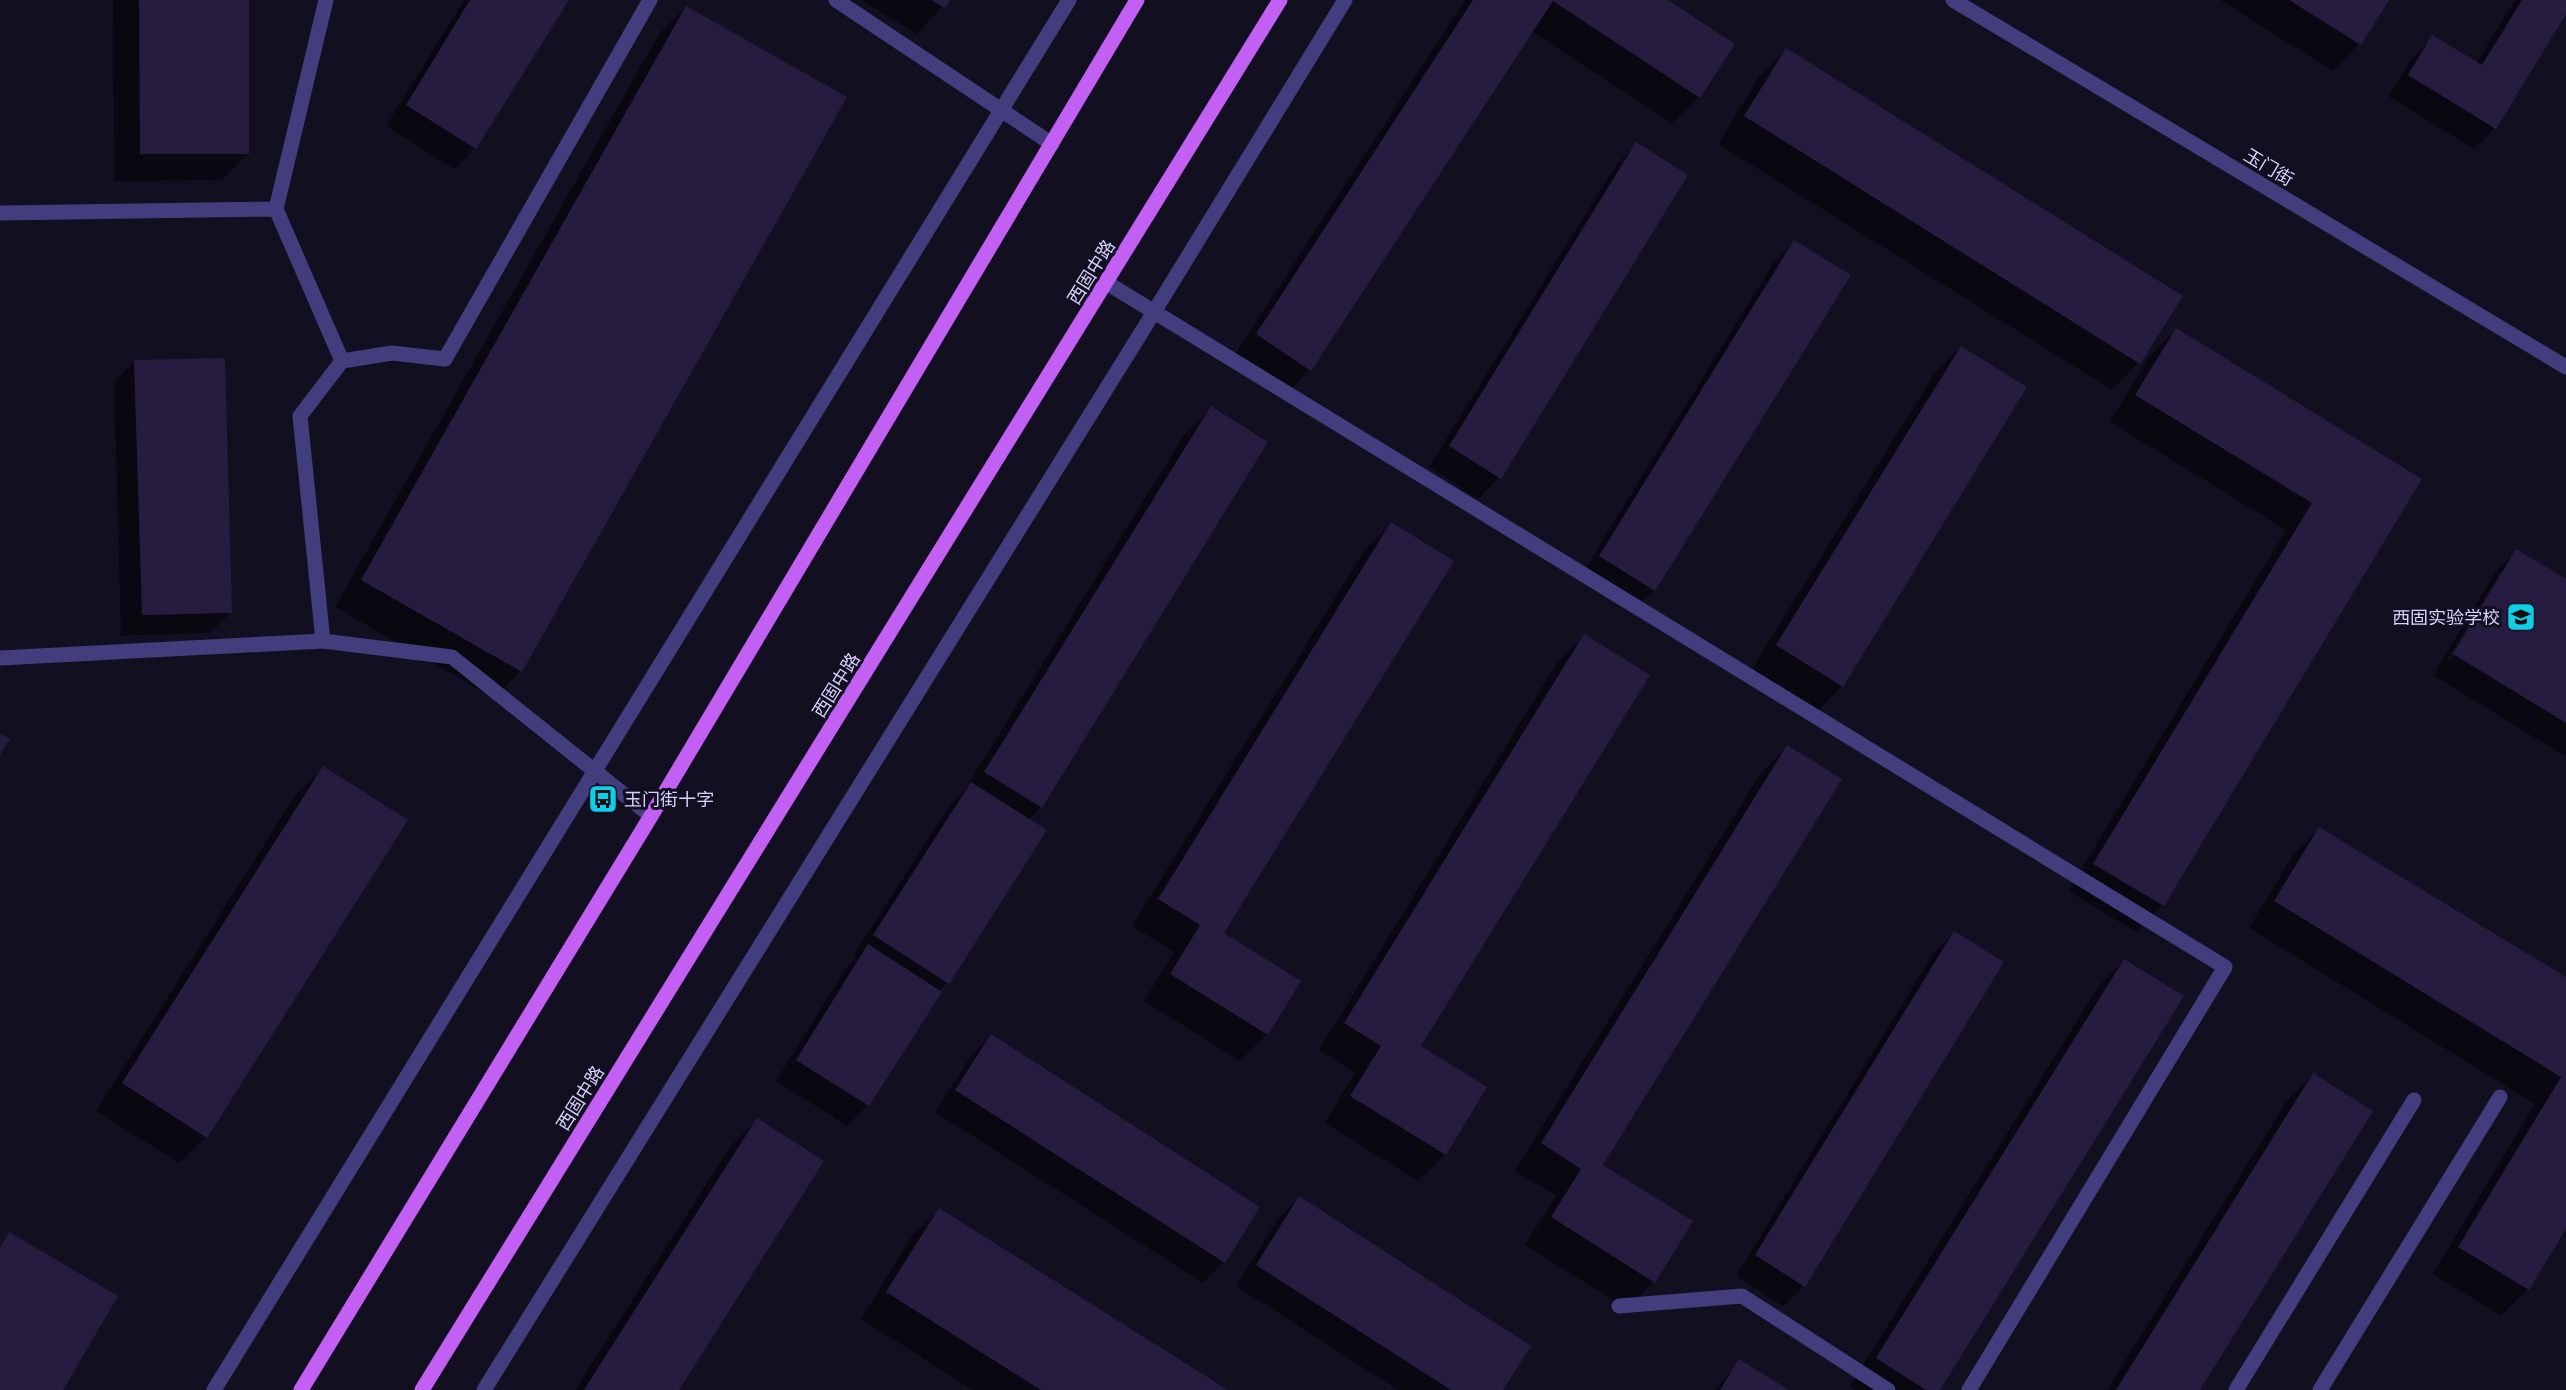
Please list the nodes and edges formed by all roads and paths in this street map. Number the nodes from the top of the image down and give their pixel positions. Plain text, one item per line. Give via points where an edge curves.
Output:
1 (326, 0) edge
2 (650, 0) edge
3 (836, 0) edge
4 (1069, 0) edge
5 (1137, 0) edge
6 (1280, 0) edge
7 (1345, 0) edge
8 (1953, 0) edge
9 (1002, 109) junction
10 (1052, 144) junction
11 (276, 208) junction
12 (0, 213) edge
13 (1107, 283) junction
14 (1154, 312) junction
15 (342, 361) junction
16 (2566, 368) edge
17 (322, 641) junction
18 (0, 658) edge
19 (594, 771) junction
20 (651, 816) junction
21 (2500, 1097) dead end
22 (2414, 1100) dead end
23 (1619, 1306) dead end
24 (214, 1390) edge
25 (301, 1390) edge
26 (422, 1390) edge
27 (484, 1390) edge
28 (1888, 1390) edge
29 (1969, 1390) edge
30 (2236, 1390) edge
31 (2320, 1390) edge

1 - 11 street
2 - 15 street via 444,359 392,353
3 - 9 street
4 - 9 street
5 - 10 main road
6 - 13 main road, 西固中路
7 - 14 street
8 - 16 street, 玉门街
9 - 10 street
9 - 19 street
10 - 20 main road
11 - 12 street
11 - 15 street
13 - 14 street
13 - 26 main road, 西固中路
14 - 27 street
14 - 29 street via 2225,967
15 - 17 street via 300,416
17 - 18 street
17 - 19 street via 452,657
19 - 20 street
19 - 24 street
20 - 25 main road
21 - 31 street
22 - 30 street
23 - 28 street via 1742,1296

